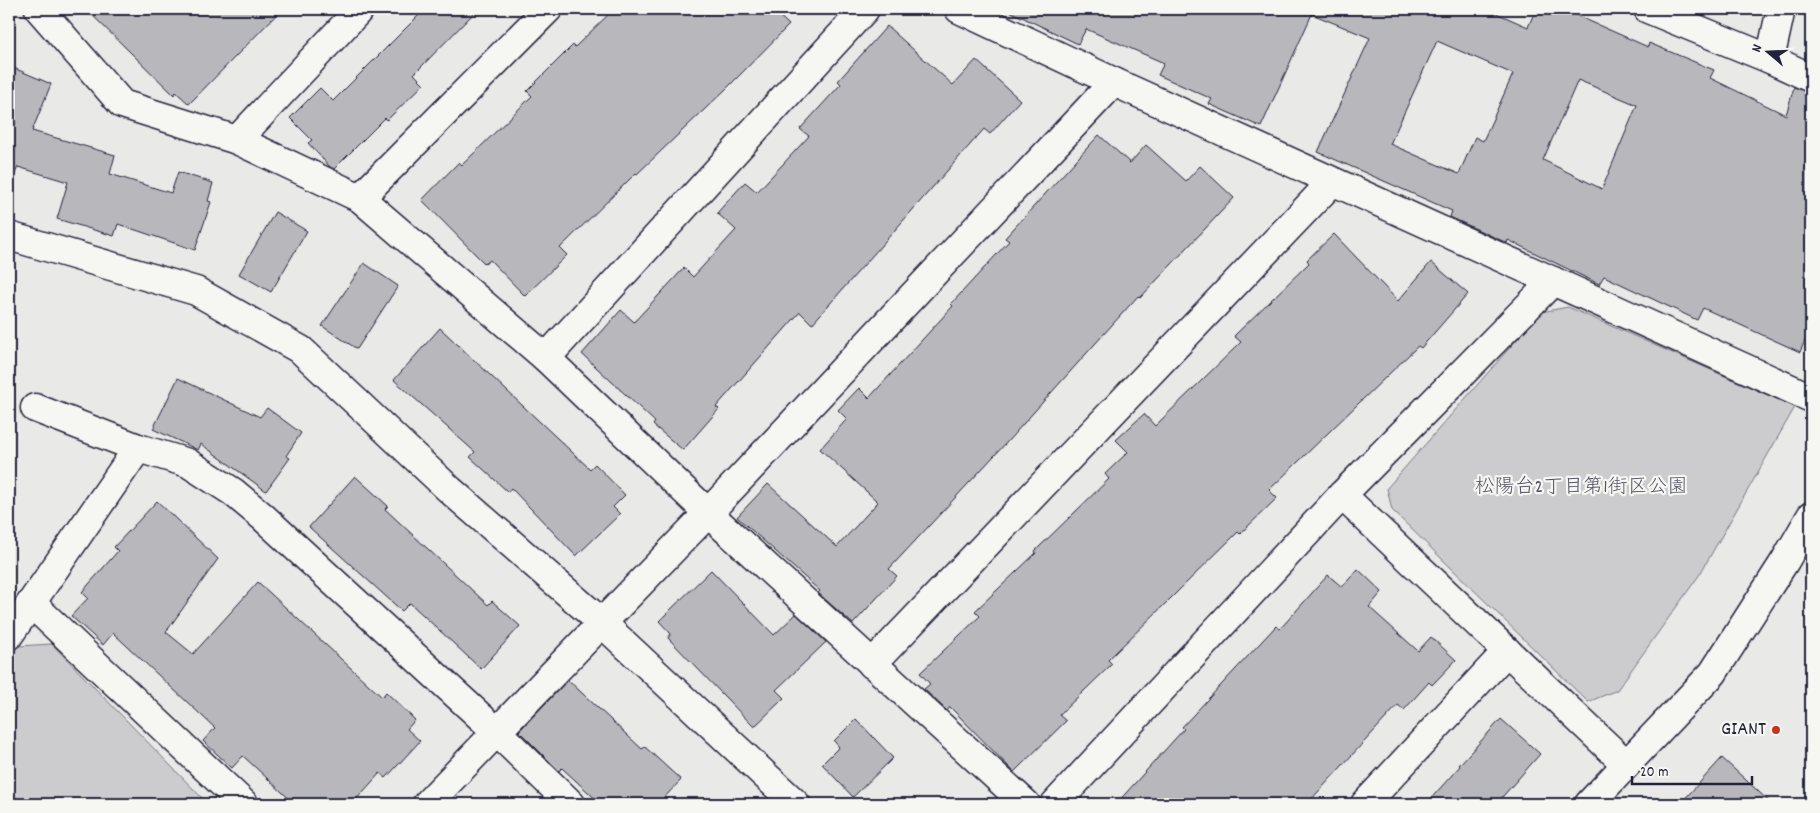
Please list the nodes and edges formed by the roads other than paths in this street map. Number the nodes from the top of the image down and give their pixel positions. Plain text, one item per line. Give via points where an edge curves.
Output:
1 (39, 9) edge
2 (360, 9) edge
3 (548, 9) edge
4 (865, 9) edge
5 (959, 9) edge
6 (1648, 9) edge
7 (1781, 9) edge
8 (1770, 59) junction
9 (1811, 78) edge
10 (1114, 82) junction
11 (237, 140) junction
12 (1332, 182) junction
13 (360, 198) junction
14 (9, 236) edge
15 (1553, 281) junction
16 (546, 358) junction
17 (1811, 398) edge
18 (35, 408) dead end
19 (138, 448) junction
20 (1342, 495) junction
21 (708, 513) junction
22 (1811, 516) edge
23 (31, 603) junction
24 (601, 622) junction
25 (9, 636) edge
26 (1507, 651) junction
27 (872, 664) junction
28 (497, 732) junction
29 (1626, 764) junction
30 (244, 804) edge
31 (427, 804) edge
32 (571, 804) edge
33 (796, 804) edge
34 (1026, 804) edge
35 (1055, 804) edge
36 (1365, 804) edge
37 (1589, 804) edge

1 - 11 street via 122,104
2 - 11 street
3 - 13 street
4 - 16 street
5 - 10 street
6 - 8 street
7 - 8 street
8 - 9 street
10 - 12 street
10 - 21 street
11 - 13 street
12 - 15 street
12 - 27 street
13 - 16 street
14 - 24 street via 196,291 301,350 450,490
15 - 17 street
15 - 20 street
16 - 21 street
18 - 19 street
19 - 23 street
19 - 28 street via 188,463 233,492
20 - 26 street
20 - 35 street
21 - 24 street
21 - 27 street
22 - 29 street via 1713,673
23 - 25 street
23 - 30 street
24 - 28 street
24 - 33 street
26 - 29 street
26 - 36 street
27 - 34 street
28 - 31 street
28 - 32 street
29 - 37 street

